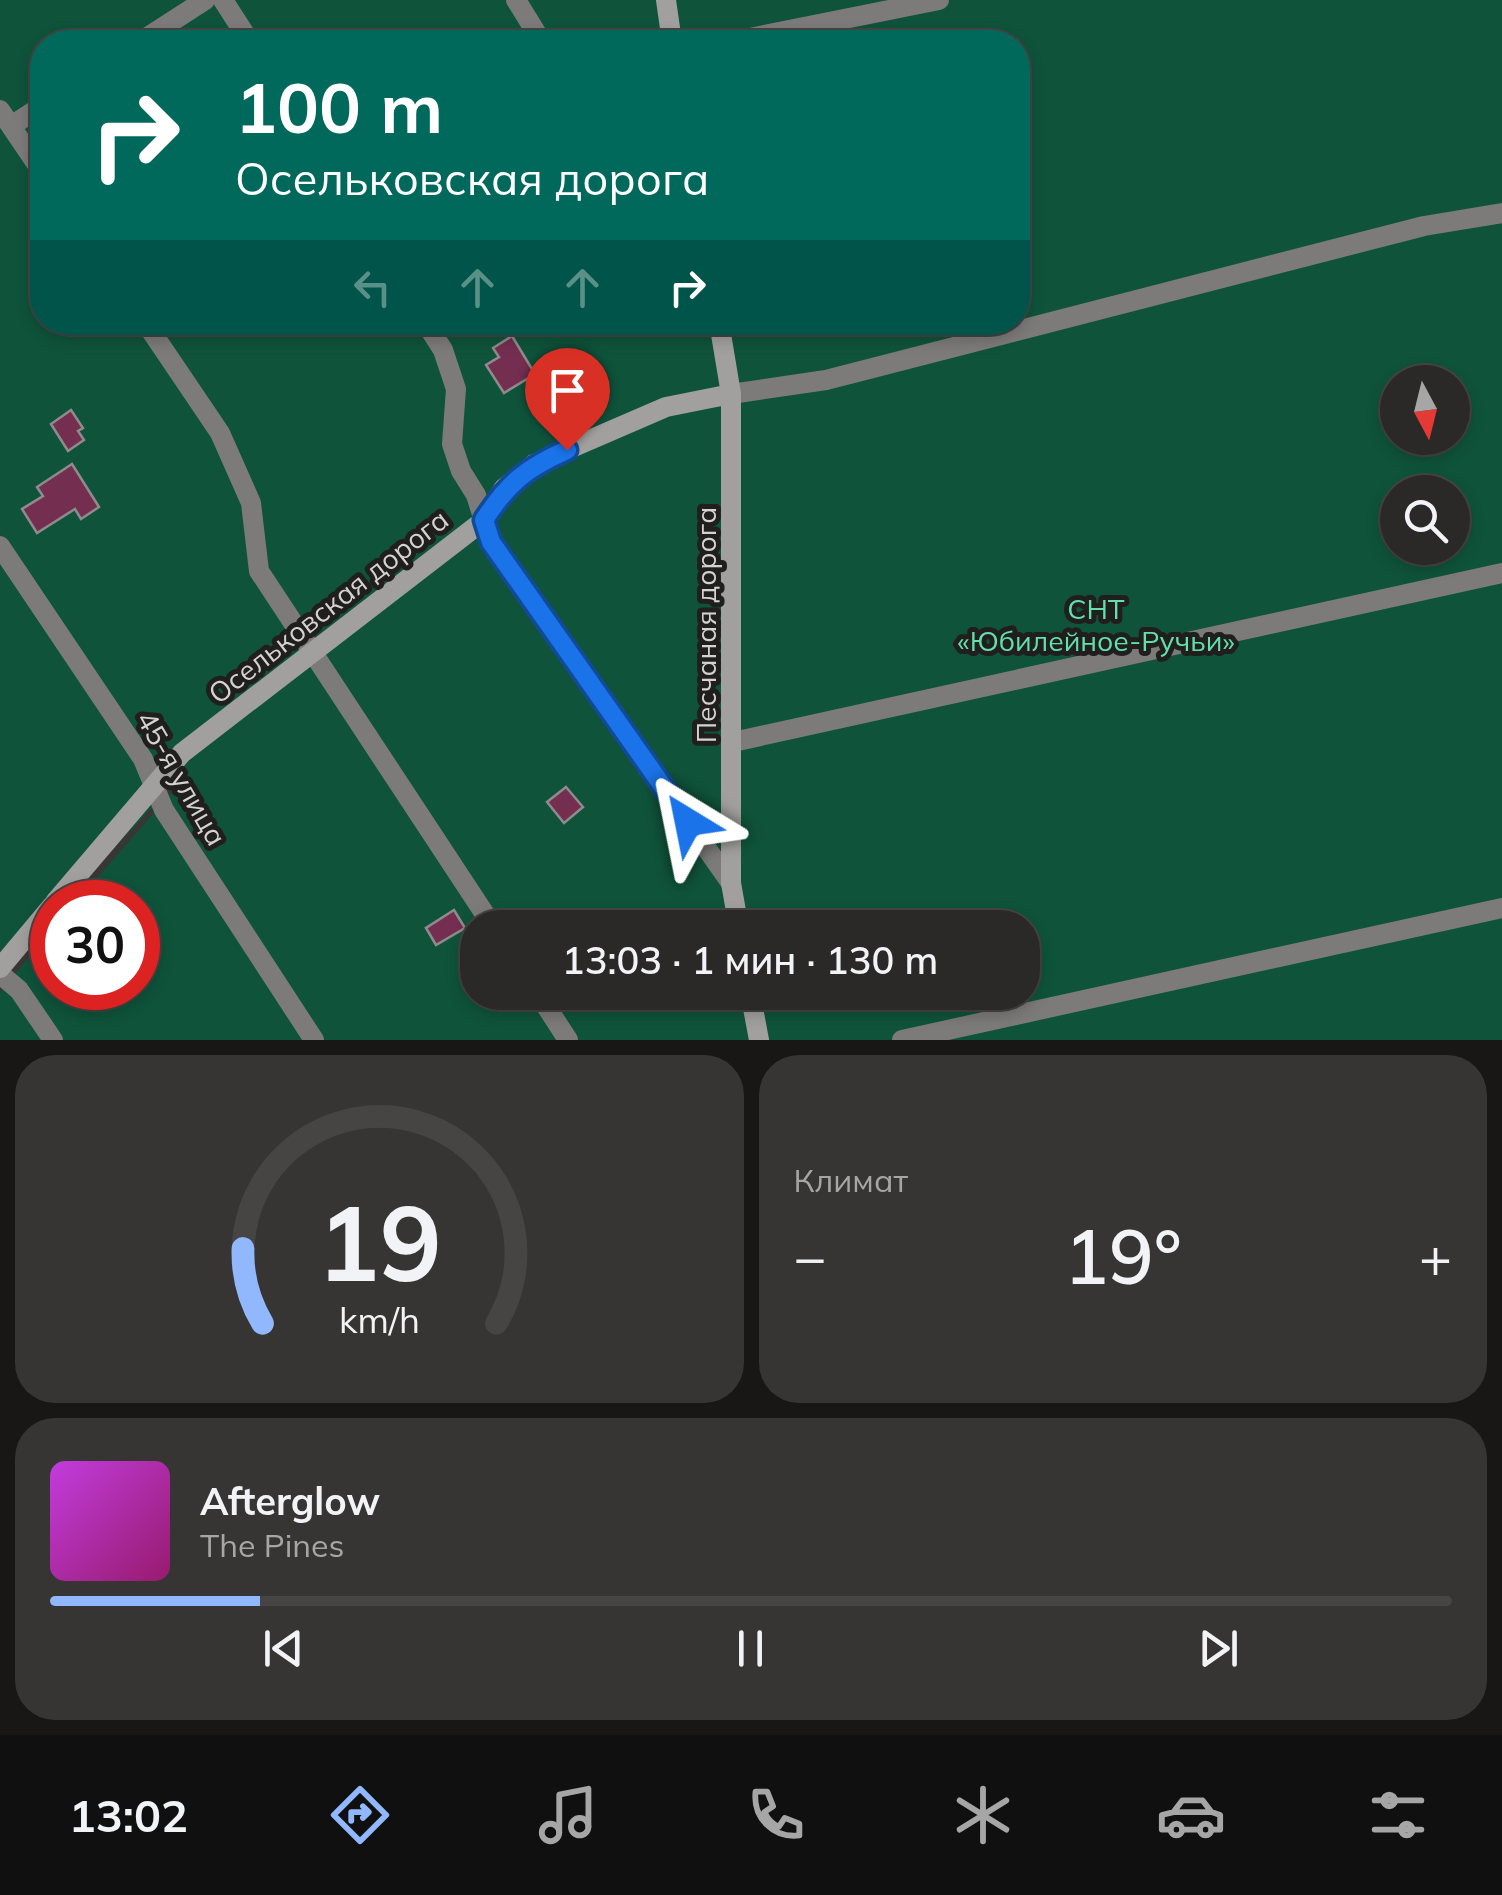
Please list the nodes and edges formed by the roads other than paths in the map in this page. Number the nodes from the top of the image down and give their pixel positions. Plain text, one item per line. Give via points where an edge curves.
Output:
1 (205, 0) edge
2 (224, 0) edge
3 (516, 0) edge
4 (666, 0) edge
5 (939, 0) edge
6 (159, 30) edge
7 (243, 30) edge
8 (535, 30) edge
9 (670, 30) edge
10 (790, 30) edge
11 (30, 110) edge
12 (6, 118) edge
13 (30, 154) edge
14 (1502, 213) edge
15 (1030, 327) edge
16 (154, 335) edge
17 (434, 335) edge
18 (721, 335) edge
19 (1001, 335) edge
20 (731, 394) junction
21 (484, 520) junction
22 (0, 546) edge
23 (1502, 573) edge
24 (313, 652) junction
25 (733, 742) junction
26 (154, 784) junction
27 (74, 880) edge
28 (731, 884) junction
29 (1502, 908) edge
30 (482, 910) edge
31 (736, 910) edge
32 (30, 934) edge
33 (0, 971) edge
34 (549, 1010) edge
35 (753, 1010) edge
36 (54, 1040) edge
37 (314, 1040) edge
38 (568, 1040) edge
39 (759, 1040) edge
40 (902, 1040) edge

1 - 6 street
2 - 7 street
3 - 8 street
4 - 9 street
5 - 10 street
11 - 12 street
12 - 13 street
14 - 15 street via 1424,226
16 - 24 street via 220,433 251,504 260,570
17 - 21 street via 456,389 452,444
18 - 20 street, Песчаная дорога
19 - 20 street via 826,380
20 - 21 street, Осельковская дорога via 666,407 534,464 504,488
20 - 25 street, Песчаная дорога
21 - 24 street, Осельковская дорога
21 - 28 street via 491,542
22 - 26 street, 45-я улица
23 - 25 street
24 - 26 street, Осельковская дорога via 182,753
24 - 30 street
25 - 28 street, Песчаная дорога
26 - 27 street, Осельковская дорога
26 - 37 street, 45-я улица via 164,810
28 - 31 street, Песчаная дорога
29 - 40 street
32 - 33 street, Осельковская дорога
33 - 36 street
34 - 38 street
35 - 39 street

